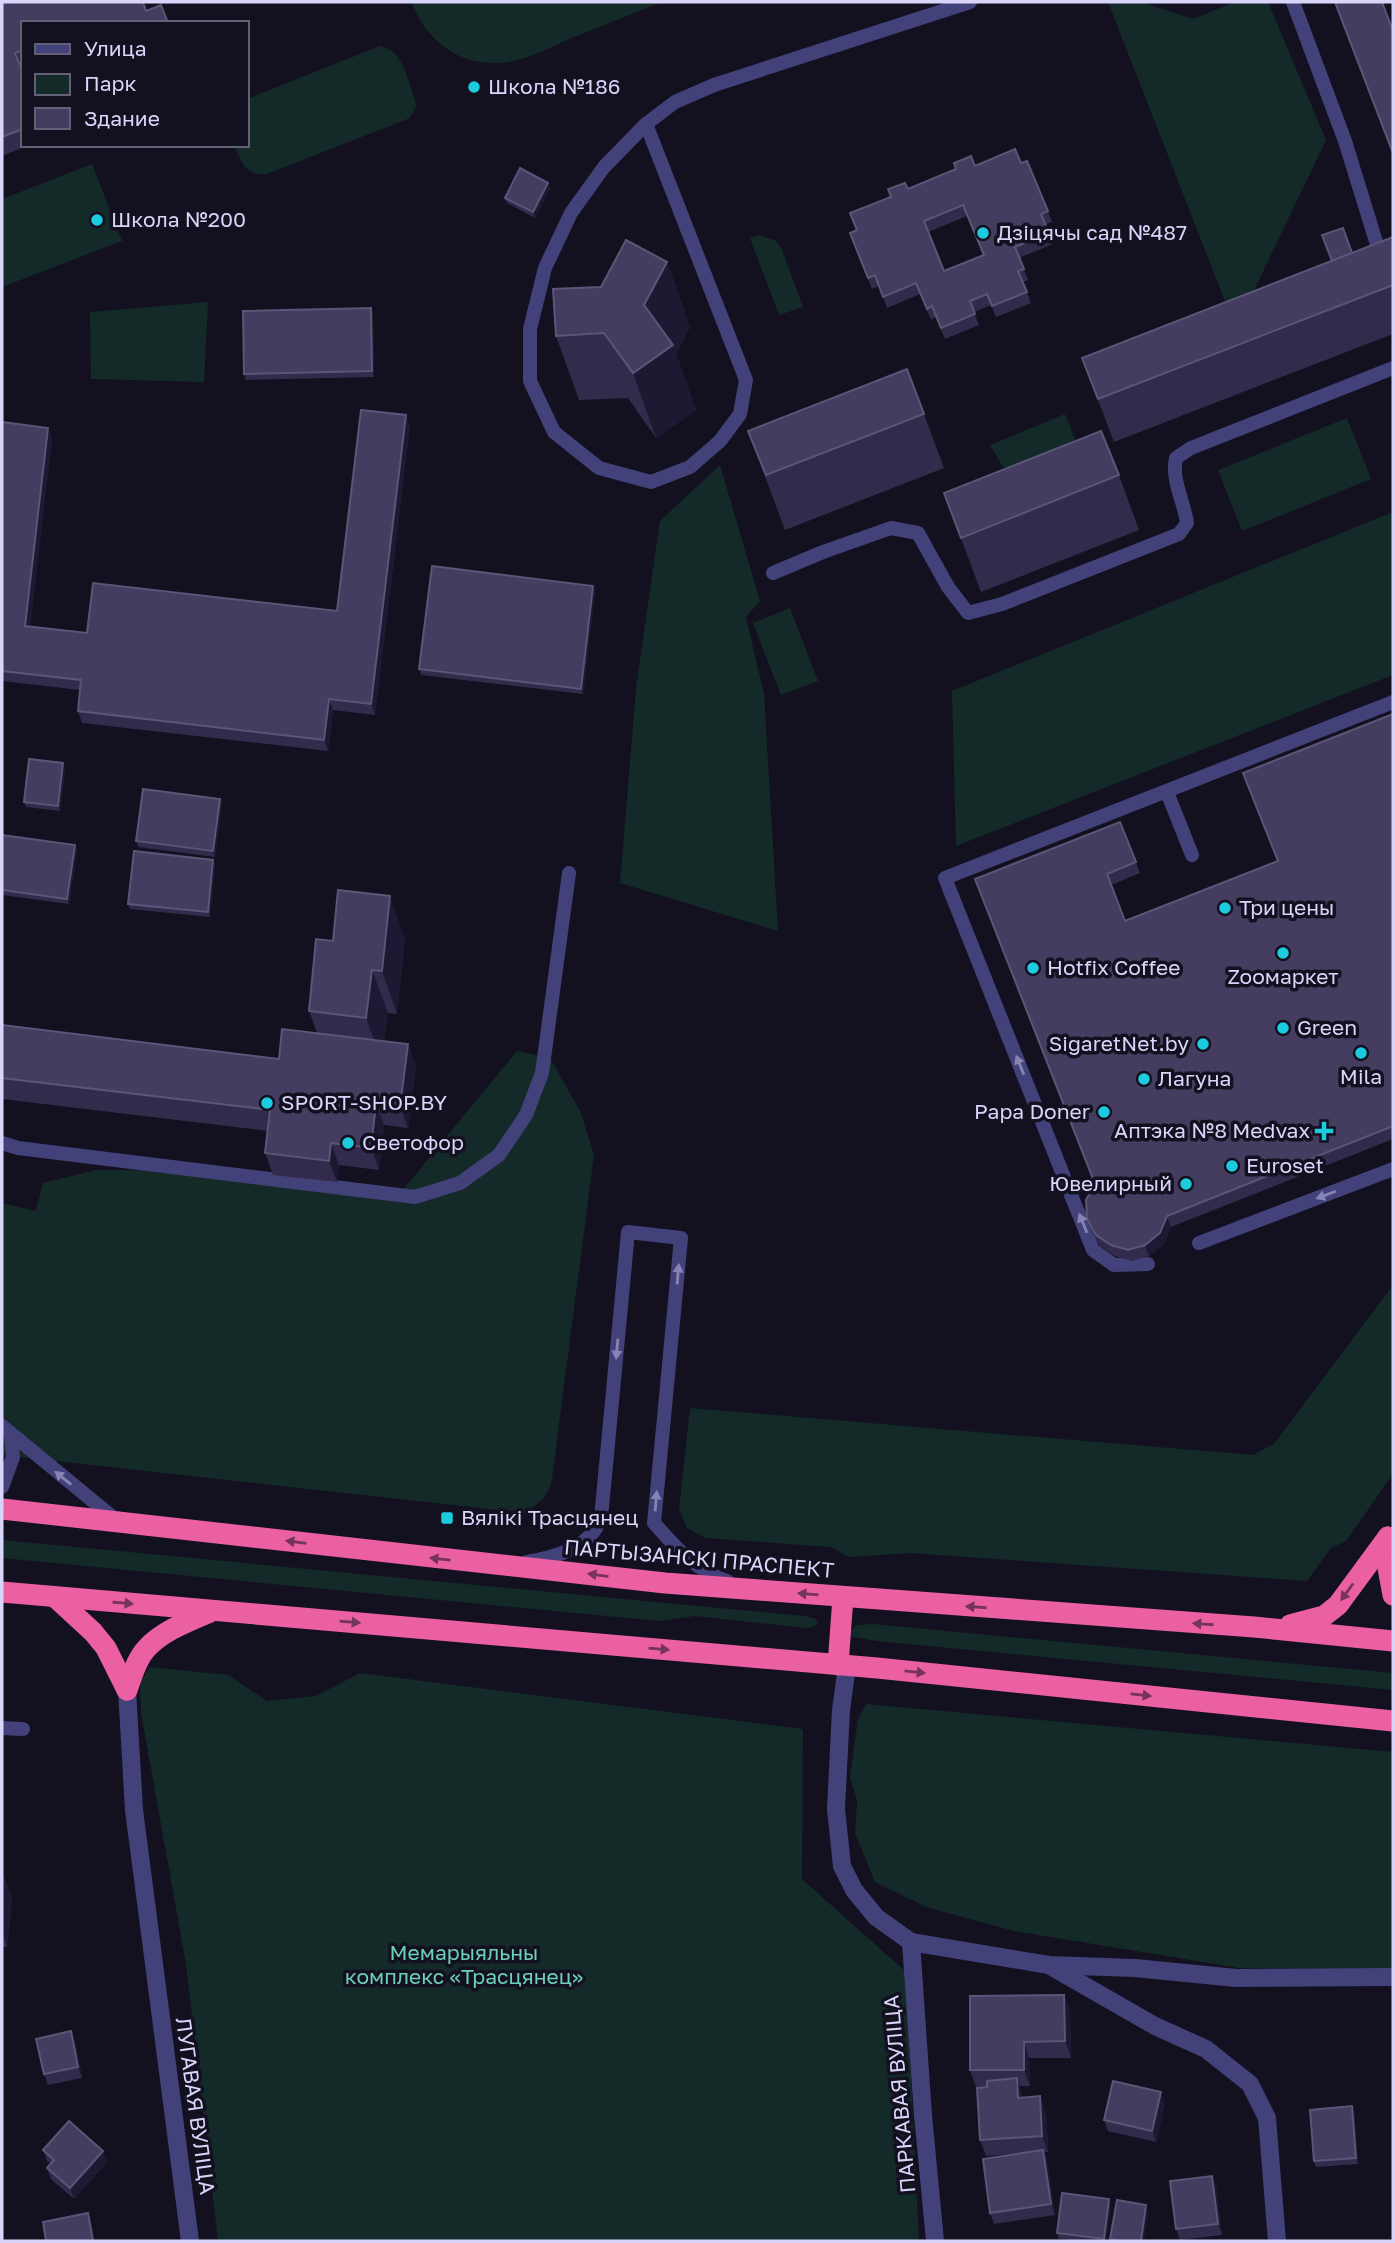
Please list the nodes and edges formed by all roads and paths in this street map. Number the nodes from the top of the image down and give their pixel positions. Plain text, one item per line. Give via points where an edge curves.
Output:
1 (970, 2) edge
2 (1293, 2) edge
3 (646, 124) junction
4 (1378, 248) edge
5 (1393, 368) edge
6 (773, 573) dead end
7 (1393, 702) edge
8 (1167, 792) junction
9 (1192, 855) dead end
10 (569, 873) dead end
11 (2, 1143) edge
12 (1392, 1170) edge
13 (1199, 1242) dead end
14 (1148, 1264) dead end
15 (7, 1431) edge
16 (2, 1487) edge
17 (2, 1509) edge
18 (116, 1520) junction
19 (509, 1564) junction
20 (750, 1589) junction
21 (2, 1592) edge
22 (1393, 1595) edge
23 (55, 1597) junction
24 (843, 1597) junction
25 (213, 1611) junction
26 (1271, 1629) junction
27 (1393, 1642) edge
28 (842, 1665) junction
29 (127, 1690) junction
30 (1393, 1721) edge
31 (2, 1727) edge
32 (23, 1729) dead end
33 (911, 1942) junction
34 (1049, 1965) junction
35 (1393, 1977) edge
36 (190, 2241) edge
37 (935, 2241) edge
38 (1276, 2241) edge

1 - 3 lane via 714,85 675,102
2 - 4 lane via 1345,141
3 - 3 lane via 604,167 571,213 545,268 530,329 530,381 554,432 598,468 651,482 690,467 720,441 740,414 746,380
5 - 6 lane via 1191,448 1176,458 1173,471 1187,523 1179,534 1003,604 968,613 918,533 891,528
7 - 8 lane
8 - 9 lane
14 -> 8 lane via 1114,1265 1093,1250 945,877
10 - 11 lane via 542,1073 526,1115 499,1155 460,1184 415,1197
12 -> 13 lane
15 - 16 lane via 13,1457
18 -> 15 lane
17 - 18 highway, ПАРТЫЗАНСКІ ПРАСПЕКТ
19 -> 18 highway, ПАРТЫЗАНСКІ ПРАСПЕКТ
20 -> 19 highway, ПАРТЫЗАНСКІ ПРАСПЕКТ
20 -> 19 lane via 710,1576 654,1523 681,1238 628,1232 597,1530 575,1548 552,1558
24 -> 20 highway, ПАРТЫЗАНСКІ ПРАСПЕКТ
21 - 23 highway
22 -> 26 highway via 1388,1537 1338,1605 1324,1616
23 -> 25 highway
23 - 29 highway via 106,1648
26 -> 24 highway, ПАРТЫЗАНСКІ ПРАСПЕКТ
24 - 28 highway
25 -> 28 highway
25 - 29 highway via 146,1648
26 - 27 highway, ПАРТЫЗАНСКІ ПРАСПЕКТ
28 -> 30 highway
28 - 33 street via 836,1808 842,1866 876,1917
29 - 36 street, ЛУГАВАЯ ВУЛІЦА via 137,1830
31 - 32 lane
33 - 34 street
33 - 37 street, ПАРКАВАЯ ВУЛІЦА
34 - 35 street via 1236,1978
34 - 38 street via 1155,2026 1206,2049 1251,2084 1267,2118

